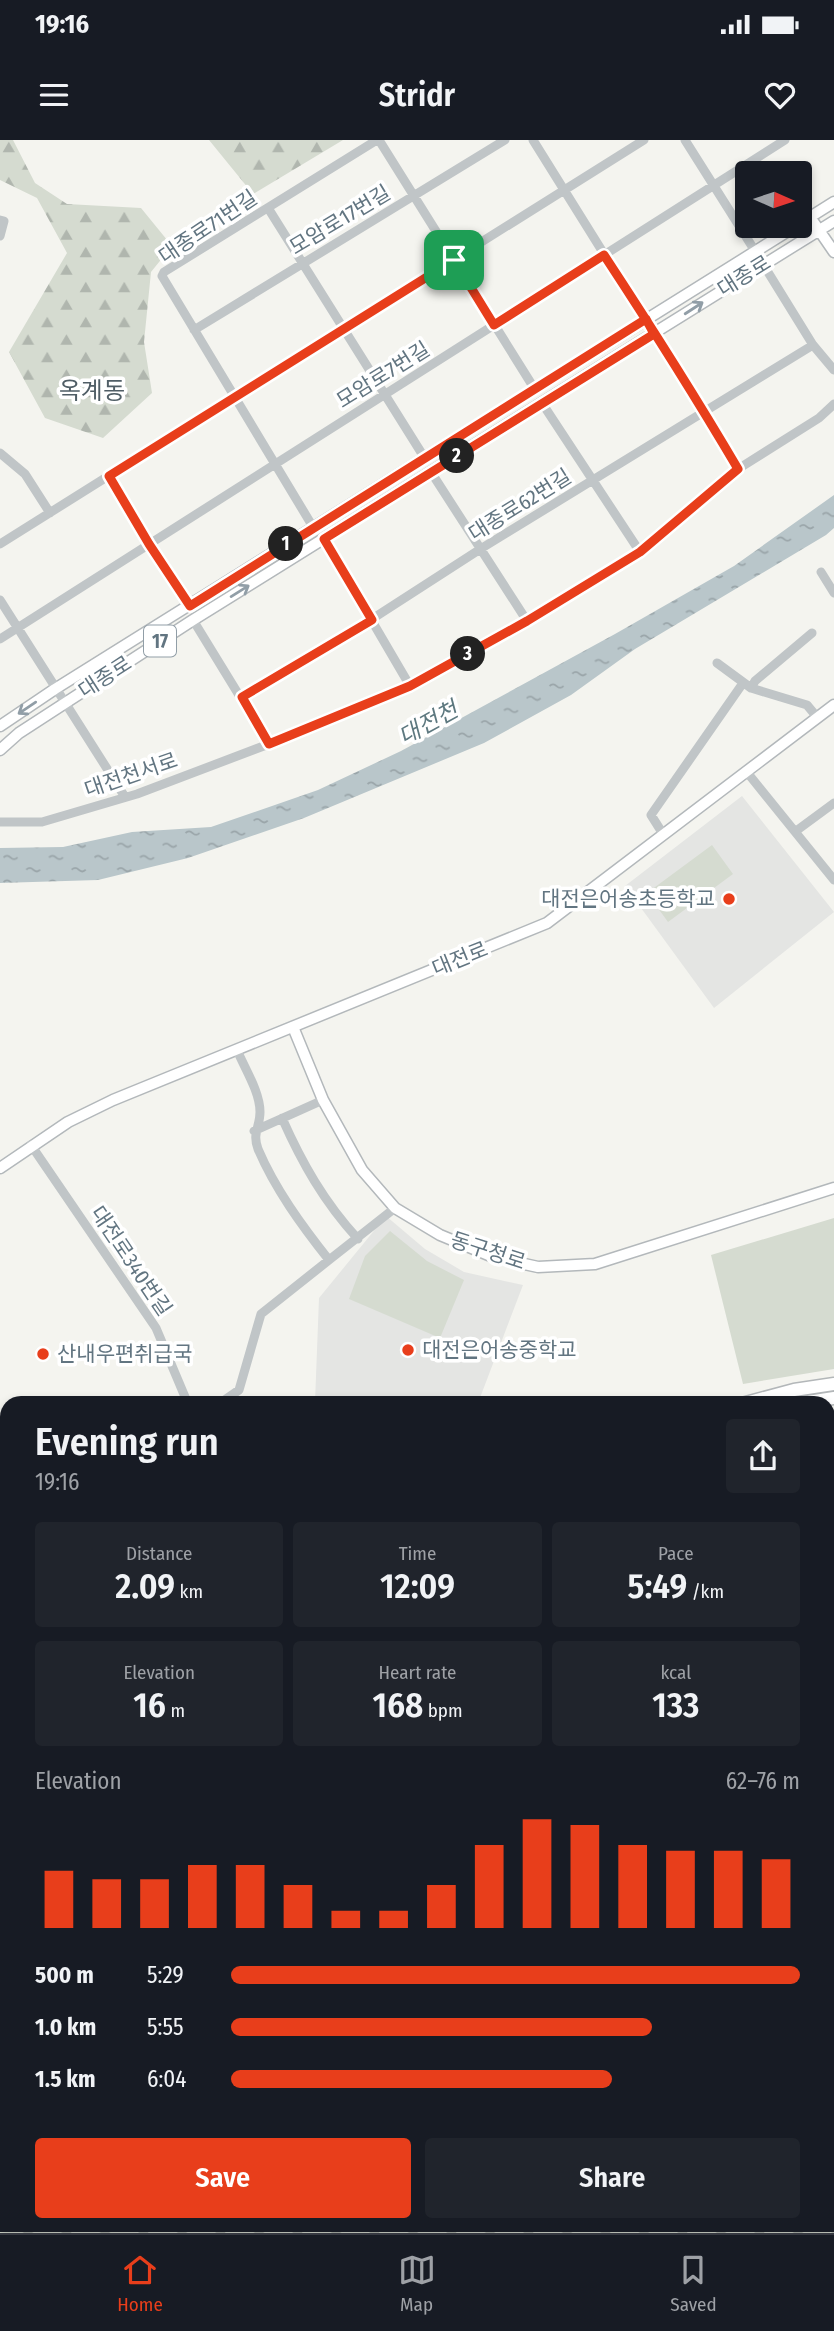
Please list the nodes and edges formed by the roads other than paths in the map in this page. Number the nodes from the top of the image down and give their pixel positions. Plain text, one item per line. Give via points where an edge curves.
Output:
1 (378, 140) edge
2 (505, 140) edge
3 (533, 140) edge
4 (644, 140) edge
5 (685, 140) edge
6 (785, 140) edge
7 (713, 186) junction
8 (564, 190) junction
9 (414, 196) junction
10 (834, 202) edge
11 (268, 208) junction
12 (812, 216) edge
13 (0, 220) edge
14 (812, 220) edge
15 (834, 220) edge
16 (819, 230) junction
17 (0, 236) edge
18 (776, 238) edge
19 (755, 251) junction
20 (834, 252) edge
21 (604, 255) junction
22 (454, 260) junction
23 (302, 263) junction
24 (763, 264) junction
25 (646, 319) junction
26 (494, 325) junction
27 (343, 329) junction
28 (194, 330) junction
29 (654, 334) junction
30 (813, 345) junction
31 (834, 370) edge
32 (534, 388) junction
33 (383, 395) junction
34 (234, 397) junction
35 (542, 403) junction
36 (834, 404) edge
37 (705, 412) junction
38 (834, 412) edge
39 (819, 418) junction
40 (0, 453) edge
41 (424, 457) junction
42 (275, 464) junction
43 (738, 469) junction
44 (431, 472) junction
45 (109, 476) junction
46 (592, 481) junction
47 (50, 513) junction
48 (313, 527) junction
49 (324, 539) junction
50 (0, 544) edge
51 (149, 544) junction
52 (482, 548) junction
53 (640, 552) junction
54 (821, 572) dead end
55 (834, 593) edge
56 (0, 600) edge
57 (190, 606) junction
58 (193, 620) junction
59 (372, 620) junction
60 (527, 621) junction
61 (16, 628) junction
62 (812, 633) dead end
63 (0, 639) edge
64 (717, 663) dead end
65 (747, 685) junction
66 (410, 686) junction
67 (55, 689) junction
68 (242, 697) junction
69 (64, 703) junction
70 (834, 705) edge
71 (817, 718) junction
72 (0, 726) edge
73 (269, 744) junction
74 (0, 750) edge
75 (746, 771) junction
76 (125, 797) junction
77 (834, 803) edge
78 (0, 822) edge
79 (796, 831) junction
80 (663, 834) junction
81 (834, 880) edge
82 (293, 1027) junction
83 (237, 1050) junction
84 (323, 1100) junction
85 (282, 1118) junction
86 (254, 1130) junction
87 (31, 1145) junction
88 (0, 1168) edge
89 (834, 1188) edge
90 (394, 1208) junction
91 (358, 1239) junction
92 (329, 1260) junction
93 (834, 1384) edge
94 (185, 1396) edge
95 (230, 1396) edge
96 (772, 1396) edge

1 - 9 street
1 - 11 street, 대종로71번길
2 - 9 street, 모암로17번길
3 - 8 street
4 - 8 street
5 - 7 street
6 - 7 street, 모암로7번길
7 - 19 street
7 - 21 street, 모암로7번길
8 - 21 street
8 - 22 street
9 - 22 street
9 - 23 street, 모암로17번길
10 - 12 main road, 대종로 / 17
11 - 23 street
11 - 28 street, 대종로71번길 via 164,272 163,280
13 - 17 street via 4,221
14 - 16 main road
15 - 16 main road, 대종로 / 17
16 - 20 main road
16 - 24 main road, 대종로 / 17
18 - 19 main road, 대종로 / 17
19 - 25 main road, 대종로 / 17
21 - 25 street
21 - 26 street, 모암로7번길
22 - 26 street
22 - 27 street
23 - 27 street
23 - 28 street, 모암로17번길
29 -> 24 main road, 대종로 / 17
24 - 30 street
25 - 29 street
25 - 32 main road, 대종로 / 17
26 - 32 street
26 - 33 street, 모암로7번길
27 - 33 street
27 - 34 street
28 - 34 street, 대종로71번길
29 - 35 main road, 대종로 / 17
29 - 37 street
30 - 31 street
30 - 37 street, 대종로62번길
32 - 41 main road, 대종로 / 17
33 - 41 street
33 - 42 street, 모암로7번길
34 - 42 street, 대종로71번길
34 - 45 street
35 - 44 main road, 대종로 / 17
35 - 46 street
36 - 39 street, 대전천서로
37 - 43 street
37 - 46 street, 대종로62번길
38 - 39 street
39 - 43 street, 대전천서로
40 - 47 street via 25,474
41 - 48 main road, 대종로 / 17
42 - 48 street, 대종로71번길
42 - 51 street, 모암로7번길
43 - 53 street, 대전천서로
44 - 49 main road, 대종로 / 17
44 - 52 street
45 - 47 street
45 - 51 street
46 - 52 street, 대종로62번길
46 - 53 street
47 - 50 street
48 - 57 main road, 대종로 / 17
58 -> 49 main road, 대종로 / 17
49 - 59 street
51 - 57 street
51 - 61 street, 모암로7번길
52 - 59 street, 대종로62번길
52 - 60 street
53 - 60 street, 대전천서로
54 - 55 street
56 - 61 street
57 - 67 main road, 대종로 / 17
58 - 68 street
58 - 69 main road, 대종로 / 17
59 - 66 street
59 - 68 street, 대종로62번길
60 - 66 street, 대전천서로
61 - 63 street, 모암로7번길
61 - 67 street
62 - 65 street
64 - 65 street
65 - 71 street via 807,705
65 - 80 street via 651,816
66 - 73 street, 대전천서로
67 - 69 street
67 -> 72 main road, 대종로 / 17
68 - 73 street
69 - 74 main road, 대종로 / 17
69 - 76 street, 대종로
70 - 71 main road, 대전로
71 - 75 main road, 대전로
73 - 76 street, 대전천서로
75 - 79 street
75 - 80 main road, 대전로
76 - 78 street, 대전천서로 via 42,822
77 - 79 street
79 - 81 street
80 - 82 main road, 대전로 via 547,923
82 - 83 main road, 대전로
82 - 84 main road, 동구청로
83 - 86 street via 258,1102 260,1114
83 - 87 main road, 대전로 via 113,1100
84 - 85 street
84 - 90 main road, 동구청로 via 362,1170
85 - 86 street
85 - 91 street via 310,1177
86 - 92 street via 258,1148 294,1214
87 - 88 main road, 대전로
87 - 94 street, 대전로340번길 via 156,1328
89 - 90 main road, 동구청로 via 595,1264 538,1267 493,1257 440,1235
90 - 91 street
91 - 92 street
92 - 95 street via 261,1314 239,1390
93 - 96 highway

